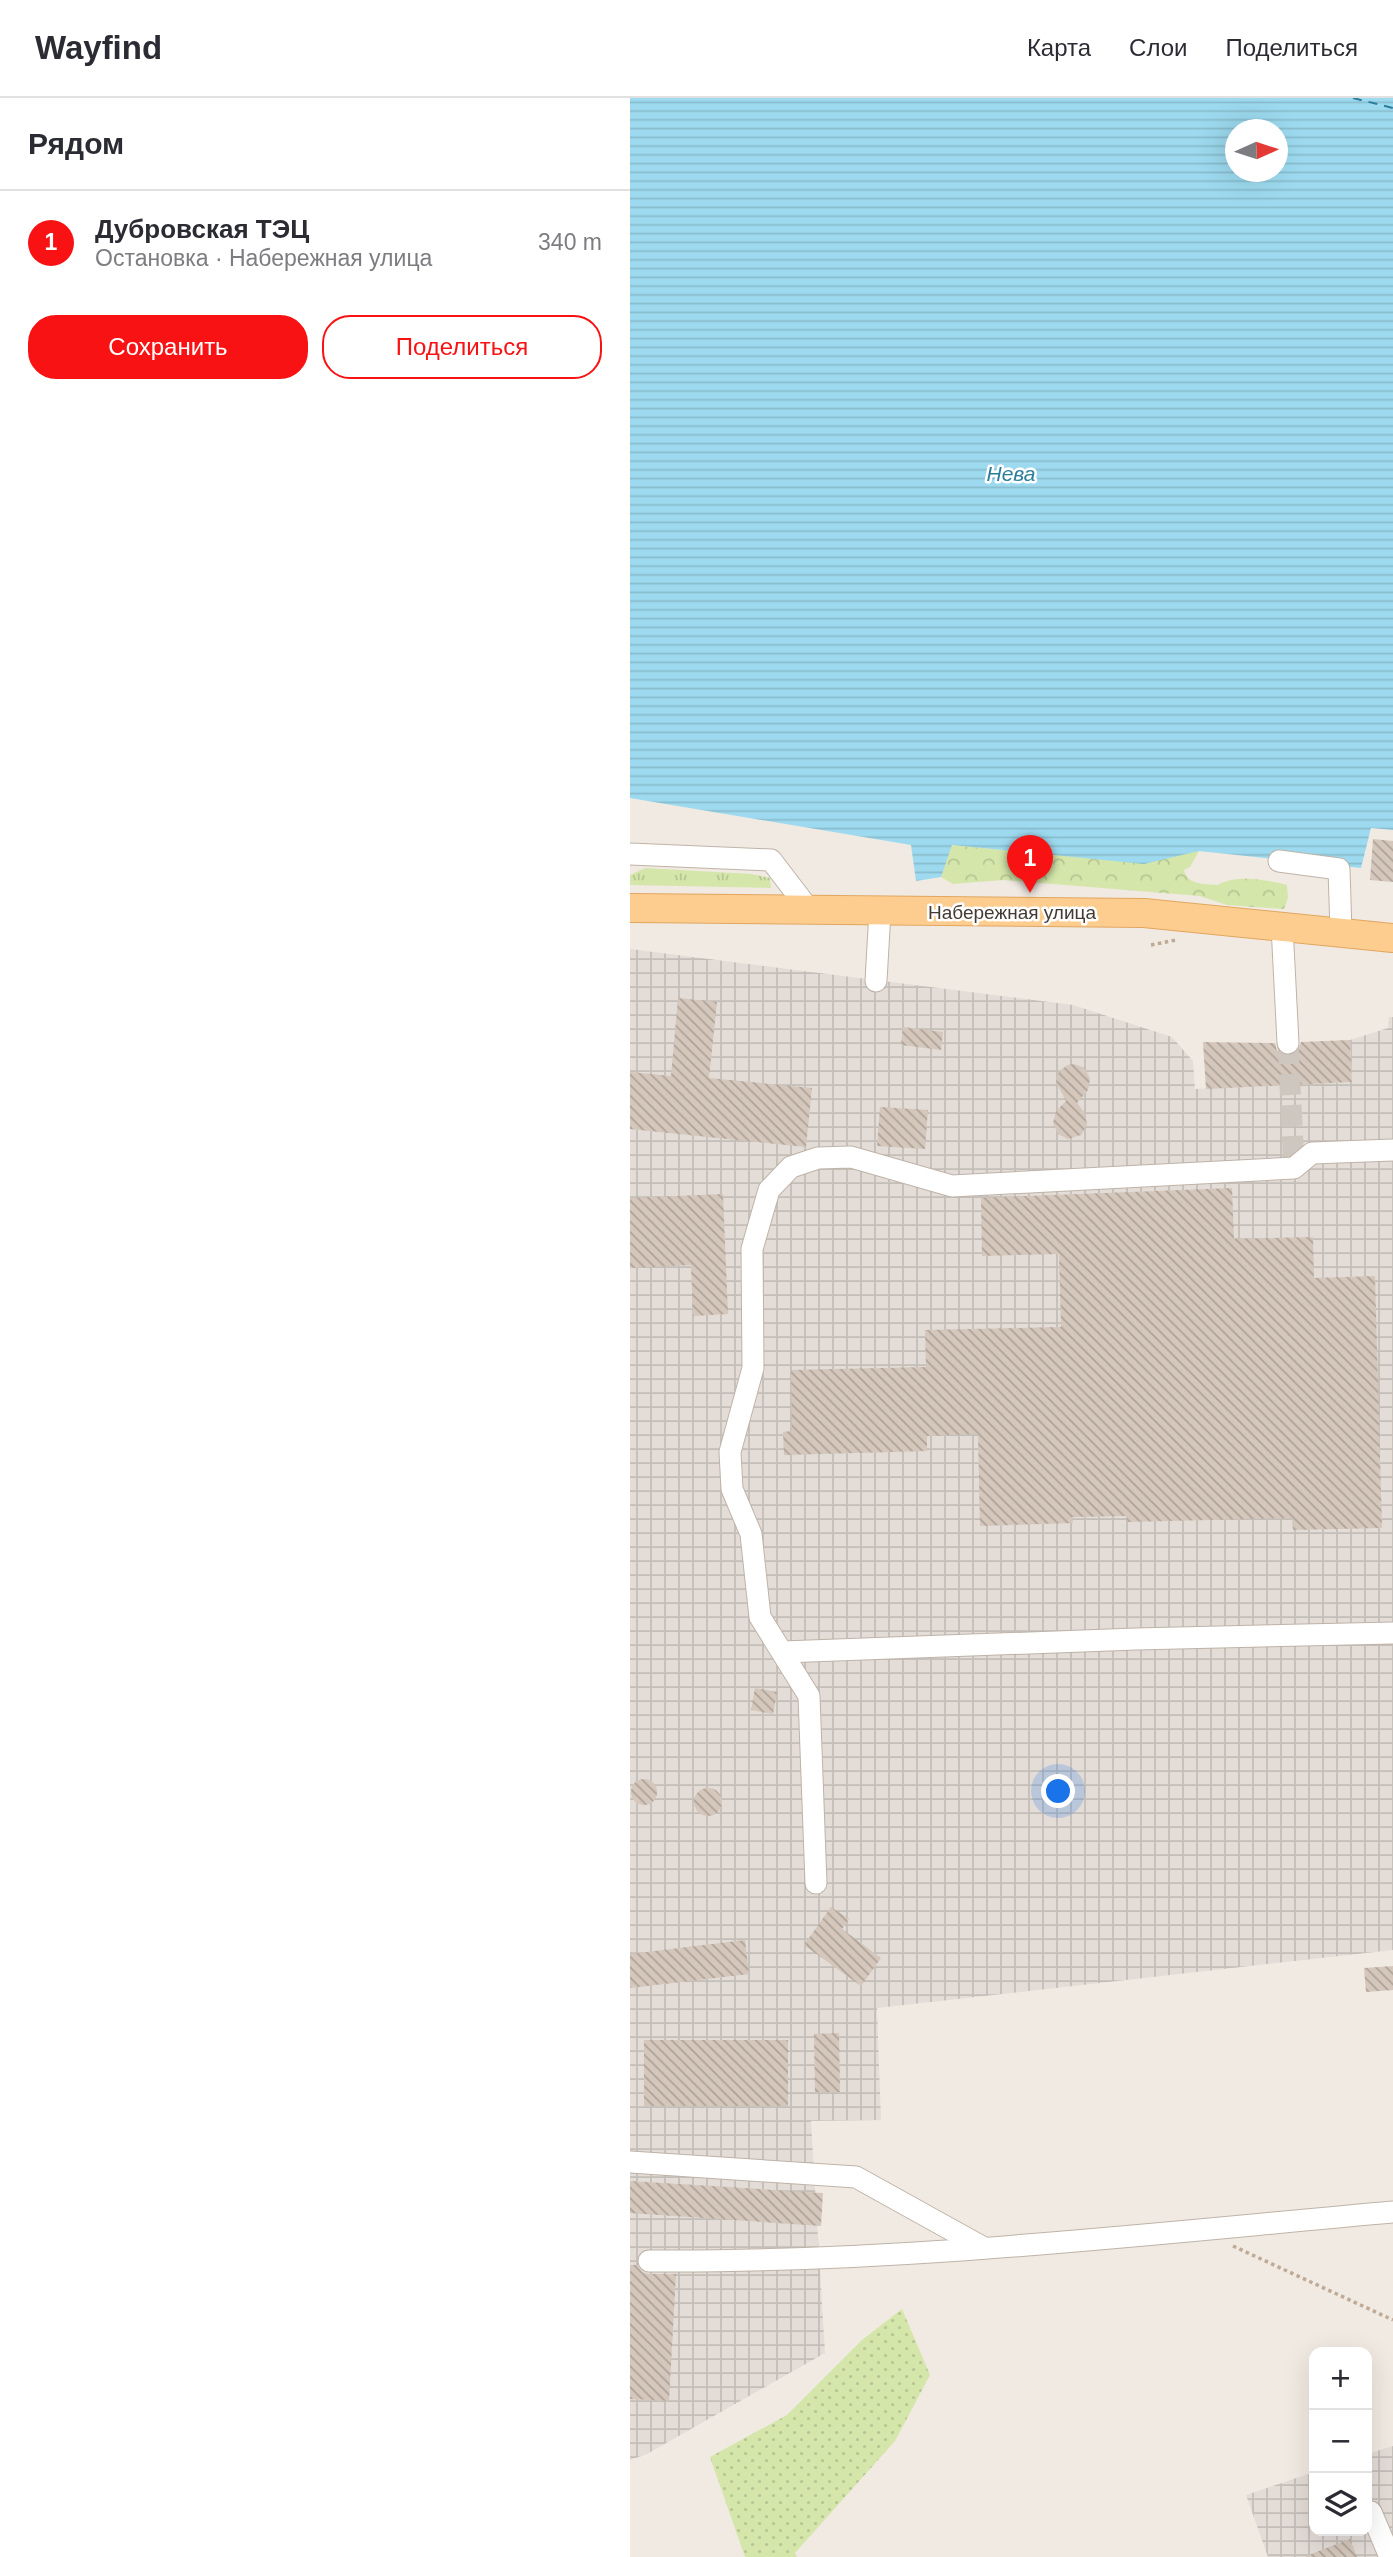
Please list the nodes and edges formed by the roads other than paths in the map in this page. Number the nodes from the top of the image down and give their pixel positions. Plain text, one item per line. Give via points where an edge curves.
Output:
1 (630, 854) edge
2 (1279, 861) dead end
3 (630, 908) edge
4 (810, 911) junction
5 (880, 911) junction
6 (1282, 926) junction
7 (1341, 932) junction
8 (1393, 939) edge
9 (876, 981) dead end
10 (1288, 1043) tunnel mouth
11 (1393, 1150) edge
12 (1393, 1633) edge
13 (783, 1652) junction
14 (816, 1883) dead end
15 (630, 2162) edge
16 (1393, 2212) edge
17 (984, 2248) junction
18 (649, 2261) dead end
19 (1372, 2514) edge
20 (1390, 2557) edge

1 - 4 lane via 771,860
2 - 7 lane via 1339,869
3 - 4 main road, Набережная улица
4 - 5 main road, Набережная улица
5 - 6 main road, Набережная улица via 1144,914
5 - 9 lane
6 - 7 main road, Набережная улица
6 - 10 lane
7 - 8 main road, Набережная улица
11 - 13 lane via 1312,1153 1294,1168 952,1186 851,1157 818,1158 790,1167 769,1190 752,1249 753,1368 730,1452 732,1489 751,1534 760,1617
12 - 13 lane
13 - 14 lane via 808,1696
15 - 17 lane via 856,2177
16 - 17 lane
17 - 18 lane via 735,2262
19 - 20 lane

